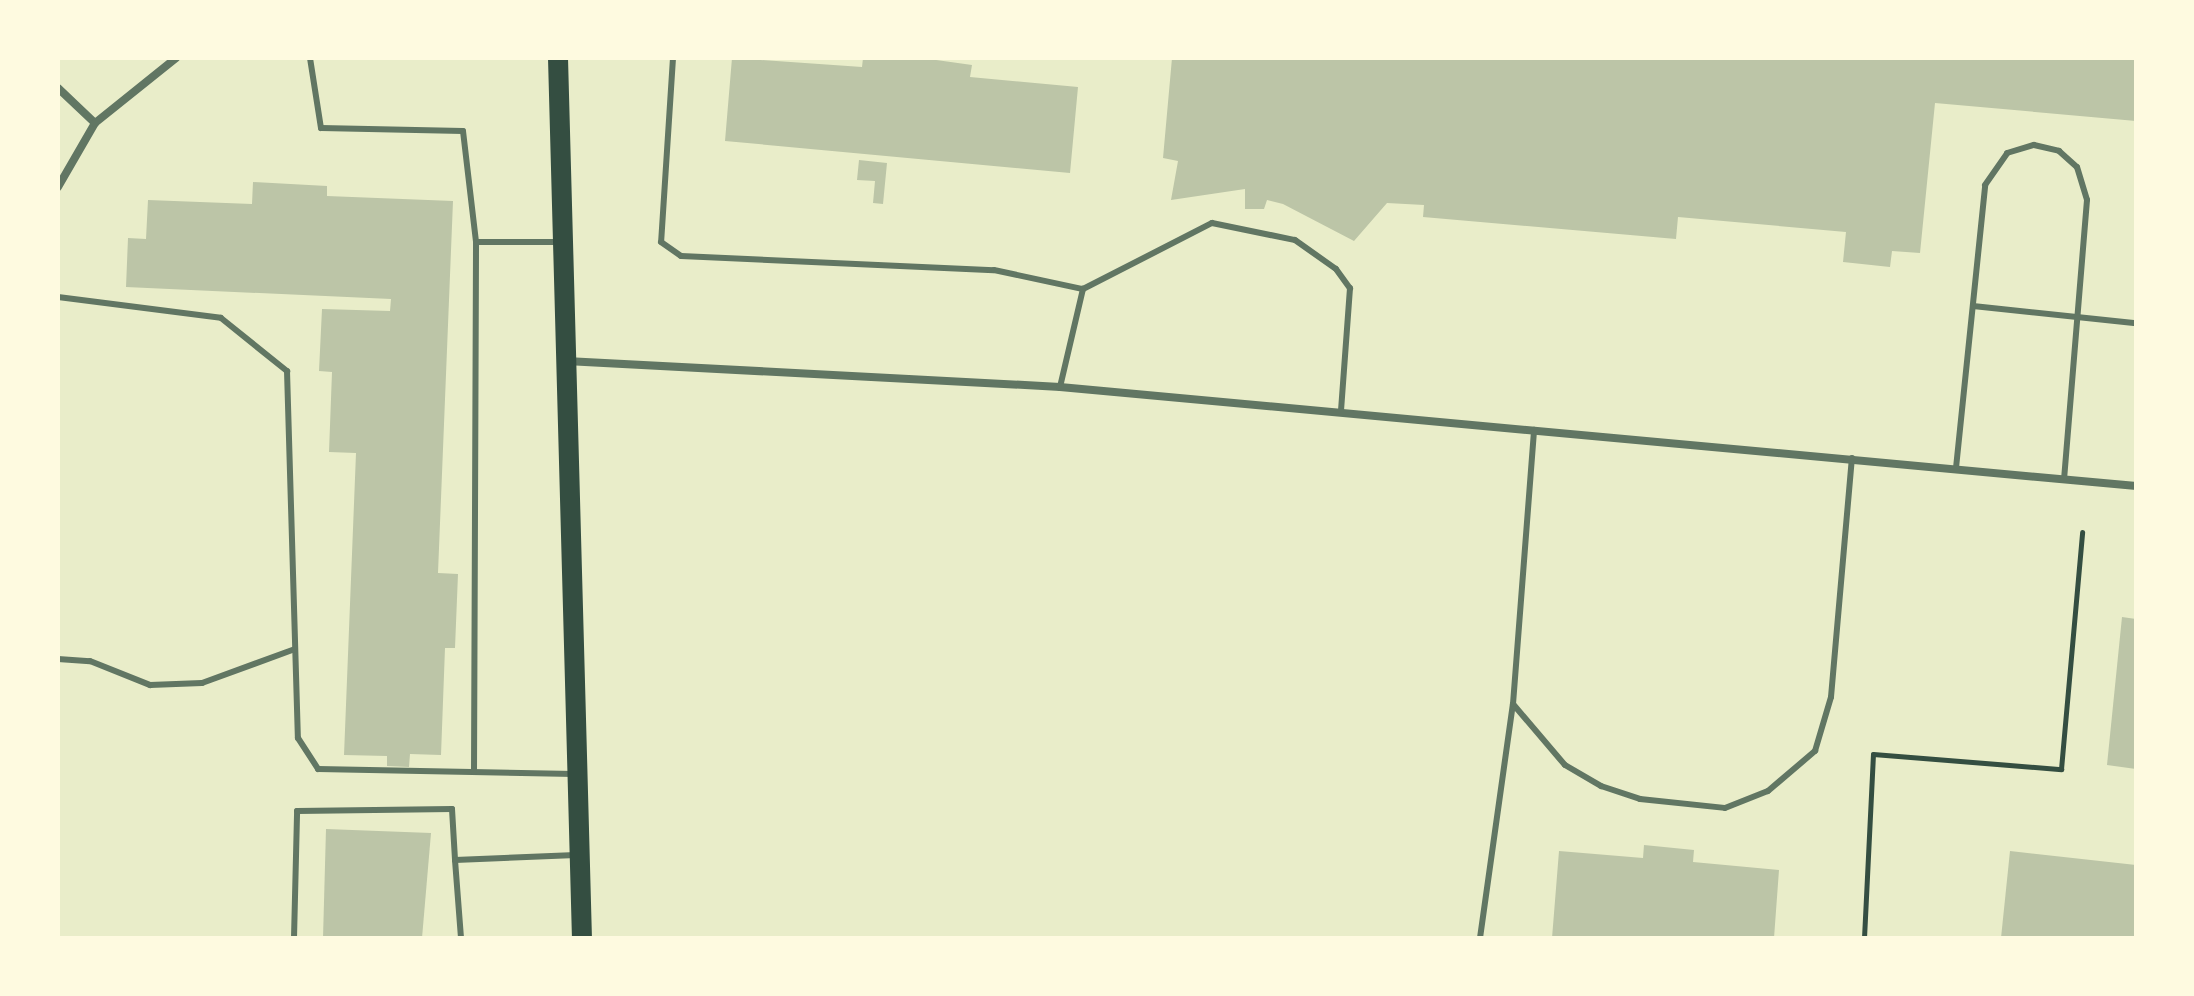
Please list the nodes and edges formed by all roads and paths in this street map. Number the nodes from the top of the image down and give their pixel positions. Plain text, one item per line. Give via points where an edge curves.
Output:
1 (176, 58) edge
2 (310, 58) edge
3 (558, 58) edge
4 (673, 58) edge
5 (58, 88) edge
6 (95, 123) junction
7 (58, 187) edge
8 (476, 242) junction
9 (562, 242) junction
10 (1083, 289) junction
11 (58, 297) edge
12 (1973, 306) junction
13 (2078, 314) junction
14 (2136, 323) edge
15 (565, 360) junction
16 (1060, 387) junction
17 (1341, 410) junction
18 (1534, 430) junction
19 (1852, 458) junction
20 (1956, 468) junction
21 (2064, 479) junction
22 (2136, 486) edge
23 (2082, 532) dead end
24 (295, 649) junction
25 (58, 659) edge
26 (1513, 704) junction
27 (474, 772) junction
28 (577, 774) junction
29 (579, 855) junction
30 (455, 860) junction
31 (294, 938) edge
32 (461, 938) edge
33 (582, 938) edge
34 (1480, 938) edge
35 (1864, 938) edge

1 - 6 street
2 - 8 lane via 321,128 463,131
3 - 9 main road
4 - 10 lane via 661,242 681,256 994,270
5 - 6 street
6 - 7 street
8 - 9 lane
8 - 27 lane
9 - 15 main road
10 - 16 lane
10 - 17 lane via 1212,223 1295,240 1336,269 1350,288
11 - 24 lane via 221,318 287,371
12 - 13 lane
12 - 13 lane via 1985,185 2007,153 2034,145 2059,151 2077,167 2087,200
12 - 20 lane
13 - 14 lane
13 - 21 lane
15 - 16 street
15 - 28 main road
16 - 17 street
17 - 18 street
18 - 19 street
18 - 26 lane
19 - 20 street
19 - 26 lane via 1831,697 1815,751 1768,791 1725,808 1640,799 1601,786 1565,765
20 - 21 street
21 - 22 street
23 - 35 path via 2061,769 1873,754
24 - 25 lane via 202,683 163,685
24 - 27 lane via 298,738 318,769
26 - 34 lane
27 - 28 lane
28 - 29 main road
29 - 30 lane
29 - 33 main road
30 - 31 lane via 452,809 297,811
30 - 32 lane

